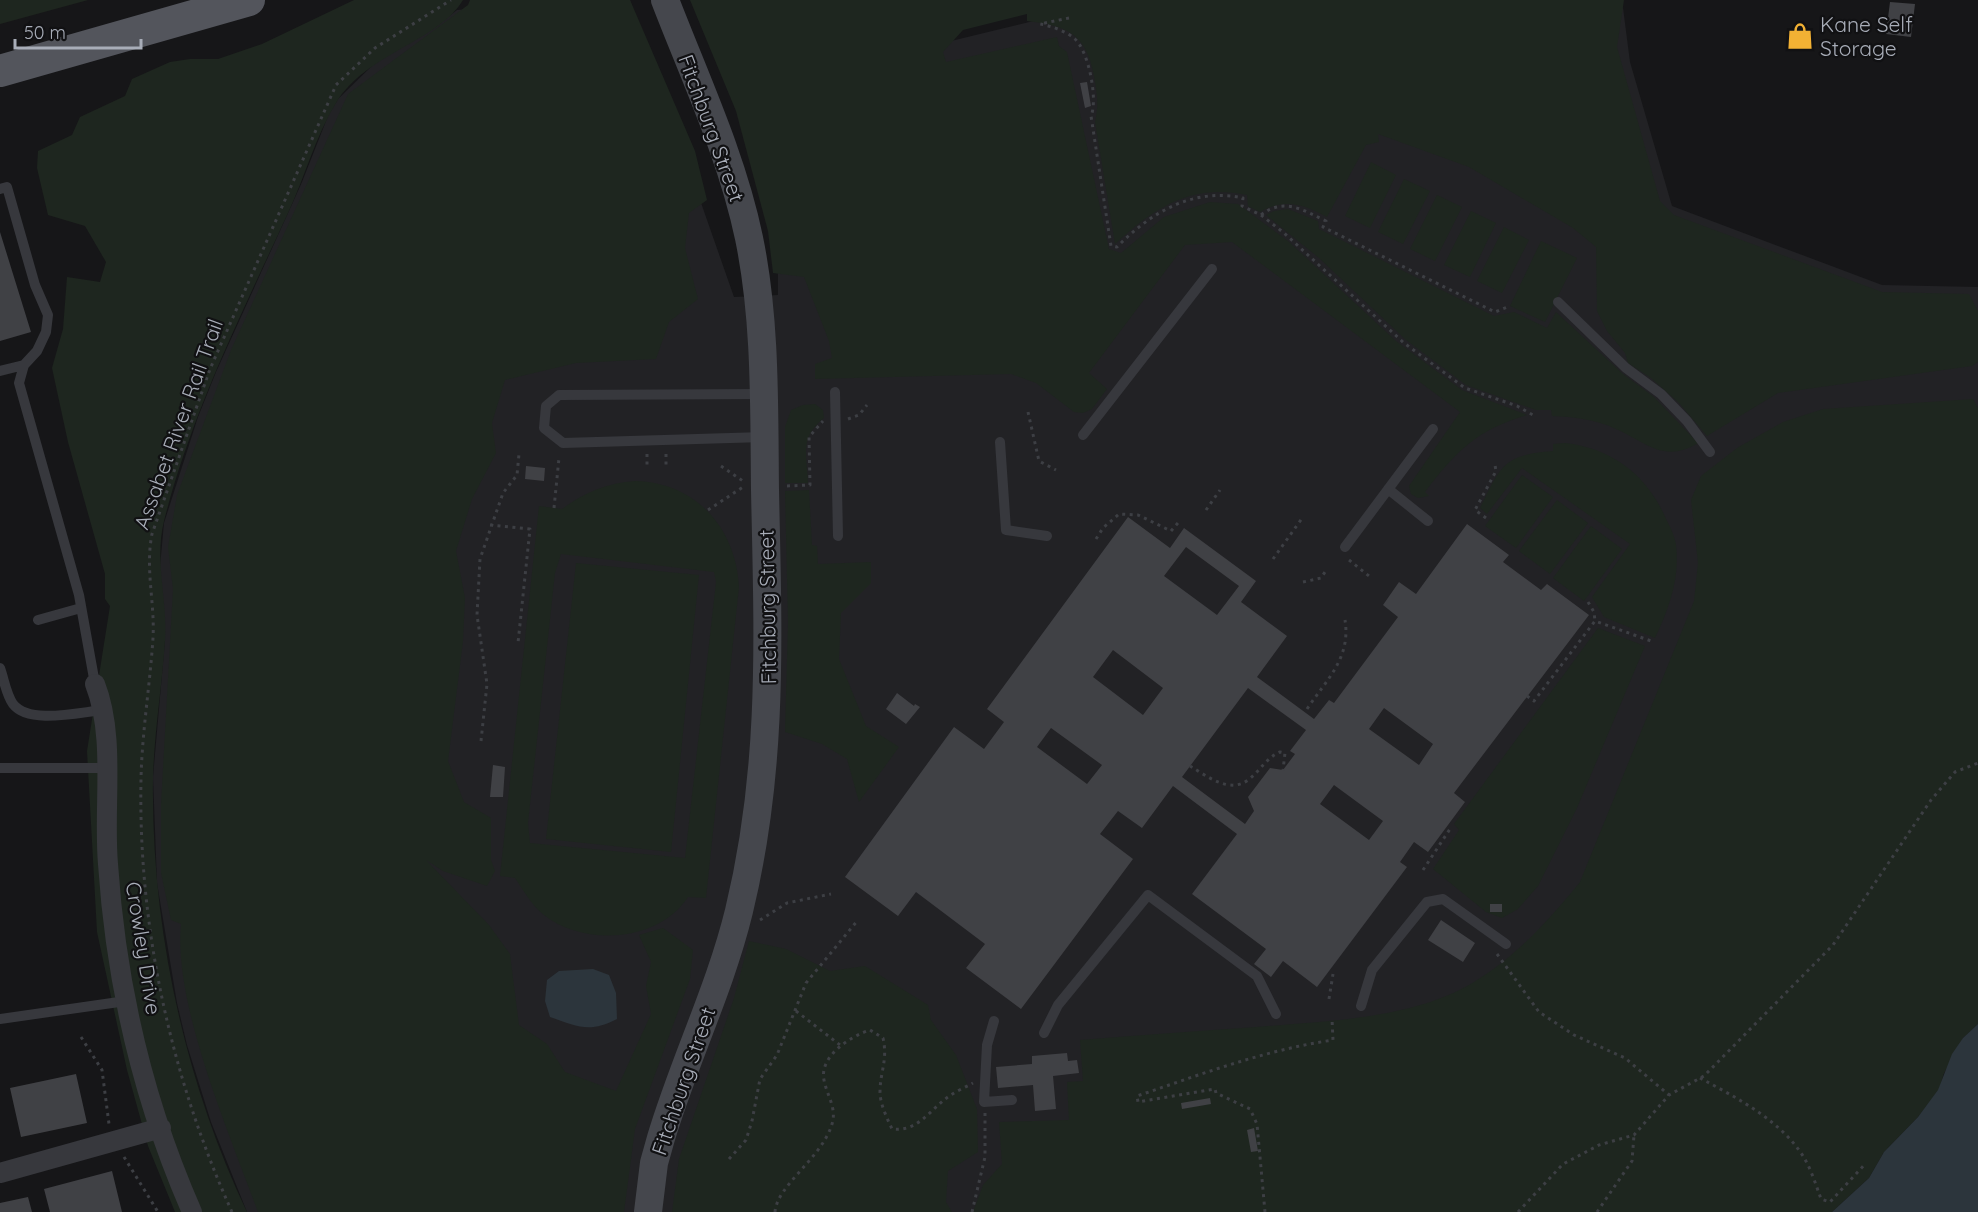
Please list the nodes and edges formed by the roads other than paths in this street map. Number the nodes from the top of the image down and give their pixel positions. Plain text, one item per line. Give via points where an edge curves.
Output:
1 (249, 0) edge
2 (664, 0) edge
3 (0, 71) edge
4 (0, 189) edge
5 (1212, 268) dead end
6 (1558, 302) dead end
7 (24, 365) junction
8 (0, 371) edge
9 (835, 392) dead end
10 (763, 394) junction
11 (1433, 429) dead end
12 (1083, 435) dead end
13 (764, 437) junction
14 (1000, 442) dead end
15 (1710, 452) dead end
16 (1388, 489) junction
17 (1428, 521) dead end
18 (838, 536) dead end
19 (1047, 536) dead end
20 (1345, 547) dead end
21 (81, 608) junction
22 (38, 620) dead end
23 (0, 668) edge
24 (95, 684) joint
25 (104, 710) junction
26 (0, 768) edge
27 (106, 768) junction
28 (1506, 944) dead end
29 (126, 1001) junction
30 (1361, 1006) dead end
31 (1276, 1014) dead end
32 (0, 1019) edge
33 (994, 1021) dead end
34 (1044, 1033) dead end
35 (1012, 1101) dead end
36 (160, 1128) junction
37 (0, 1173) edge
38 (192, 1212) edge
39 (648, 1212) edge

1 - 3 main road
2 - 10 street, Fitchburg Street via 742,208 758,298
4 - 7 lane via 7,187 34,285 48,315 37,351
5 - 12 lane
6 - 15 lane via 1626,368 1661,394
7 - 8 lane
7 - 21 lane via 19,384
9 - 18 lane
10 - 13 street, Fitchburg Street
10 - 13 lane via 559,395 546,406 544,428 563,443
11 - 16 lane
13 - 39 street, Fitchburg Street via 768,702 759,813 731,942 669,1110 654,1163
14 - 19 lane via 1006,530
16 - 17 lane
16 - 20 lane
21 - 22 lane
21 - 24 lane
23 - 25 lane via 11,701 18,710 34,717
24 - 25 street, Crowley Drive
25 - 27 street, Crowley Drive
26 - 27 lane
27 - 29 street, Crowley Drive via 108,875
28 - 30 lane via 1443,899 1427,902 1372,970
29 - 32 lane
29 - 36 street, Crowley Drive
31 - 34 lane via 1257,976 1148,895 1058,1005
33 - 35 lane via 987,1045 984,1102
36 - 37 street
36 - 38 street, Crowley Drive

